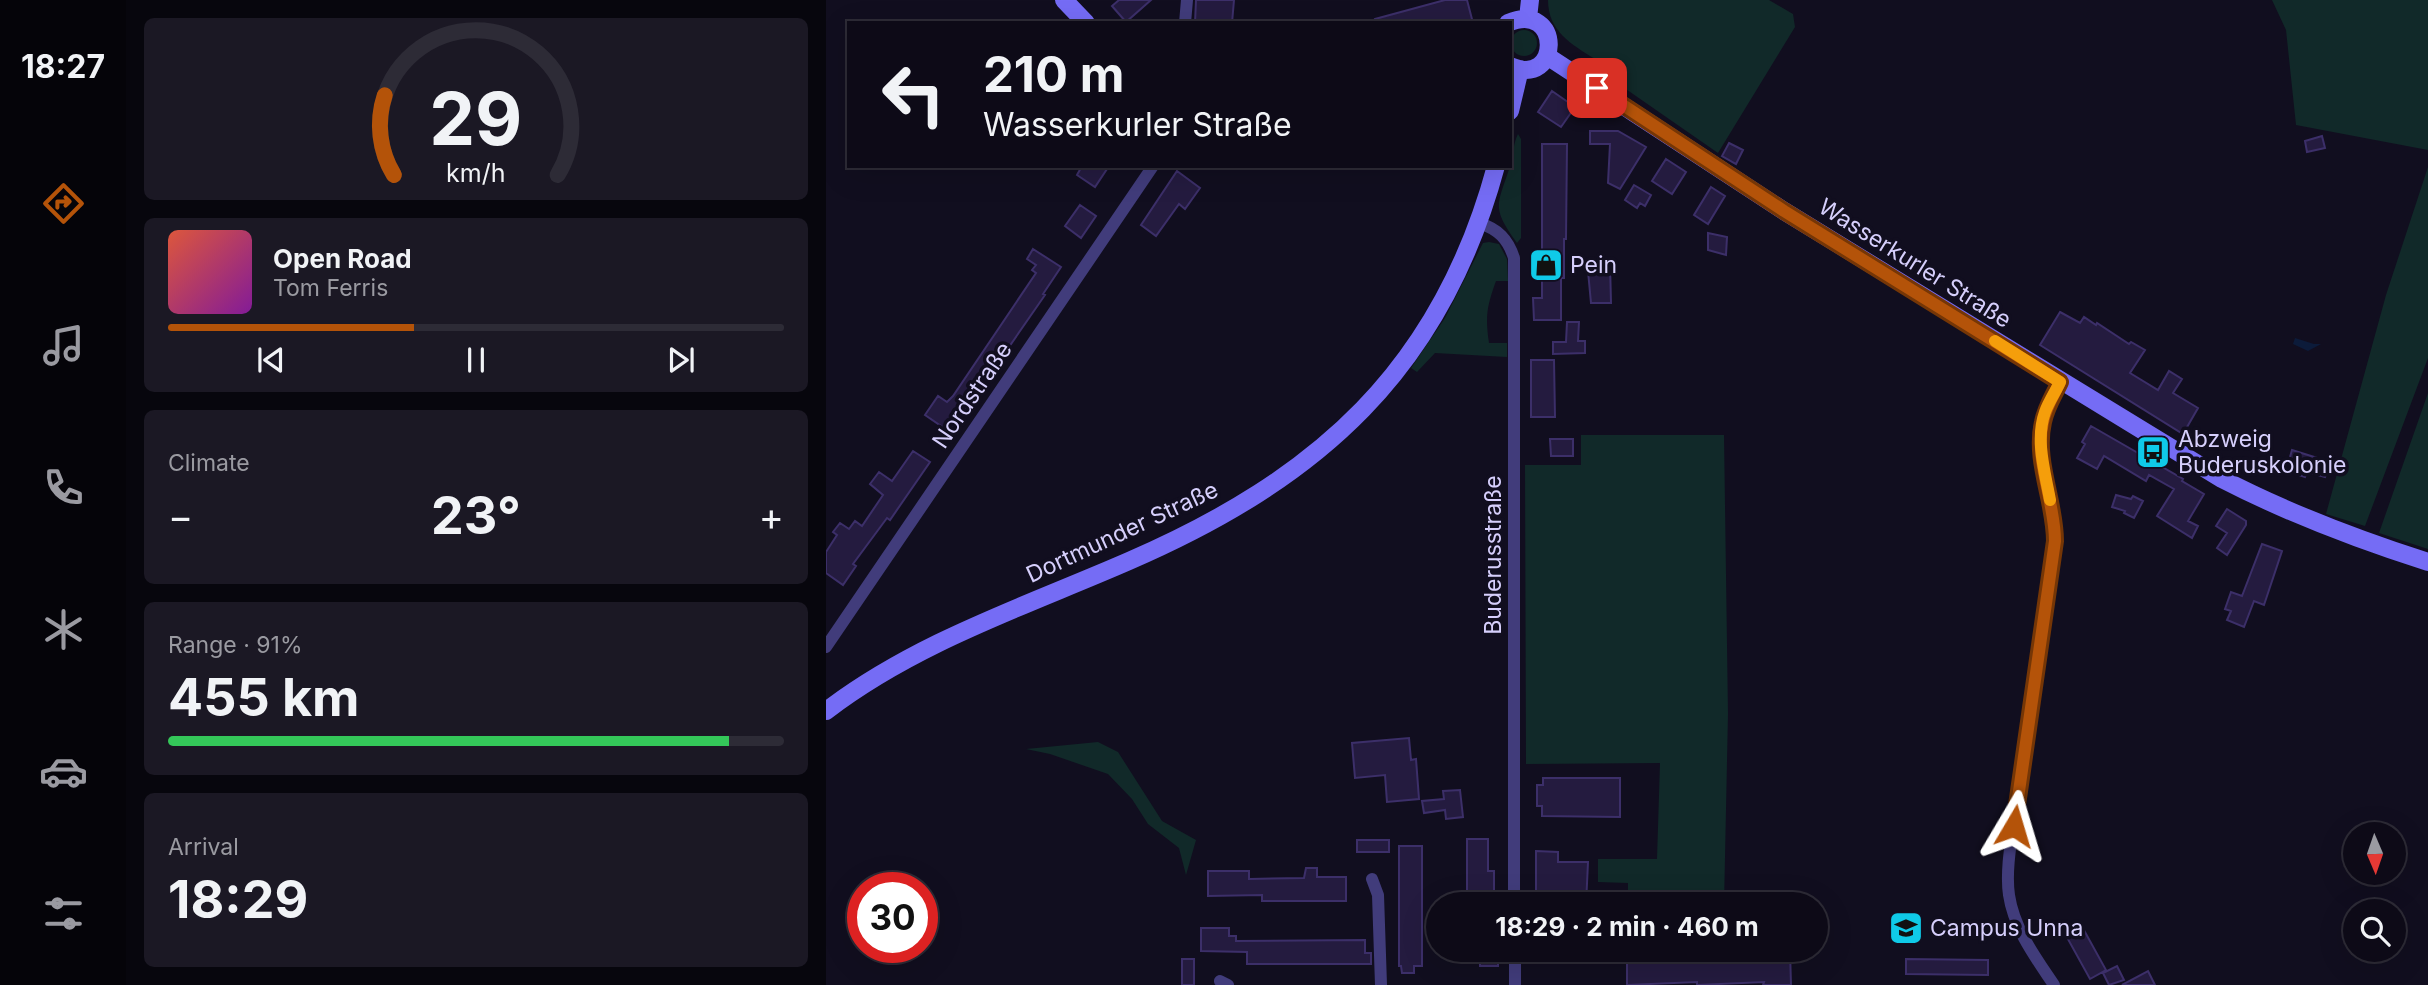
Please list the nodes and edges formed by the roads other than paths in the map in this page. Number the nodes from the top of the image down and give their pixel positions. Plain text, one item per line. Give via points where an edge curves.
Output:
1 (1064, 0) edge
2 (1186, 0) edge
3 (1529, 9) edge
4 (1084, 21) edge
5 (1185, 21) edge
6 (1512, 21) edge
7 (1547, 56) junction
8 (1515, 68) edge
9 (1512, 94) edge
10 (1152, 168) edge
11 (1495, 168) edge
12 (1479, 223) junction
13 (2060, 382) junction
14 (2428, 562) edge
15 (826, 647) edge
16 (826, 711) edge
17 (1372, 879) dead end
18 (1514, 892) edge
19 (1515, 962) edge
20 (1381, 985) edge
21 (1515, 985) edge
22 (2054, 985) edge

1 - 4 main road
2 - 5 street
3 - 6 main road
3 - 7 main road via 1549,37
7 - 8 main road via 1530,69
7 - 13 main road, Wasserkurler Straße
8 - 9 main road
10 - 15 street, Nordstraße
11 - 12 main road, Dortmunder Straße
12 - 16 main road, Dortmunder Straße via 1455,280 1407,361 1322,447 1222,516 921,652 859,686
12 - 18 street, Buderusstraße via 1503,236 1514,258
13 - 14 main road, Wasserkurler Straße via 2264,501 2366,543
13 - 22 street via 2041,432 2055,541 2020,774 2009,894 2029,948
17 - 20 street via 1378,895
19 - 21 street

